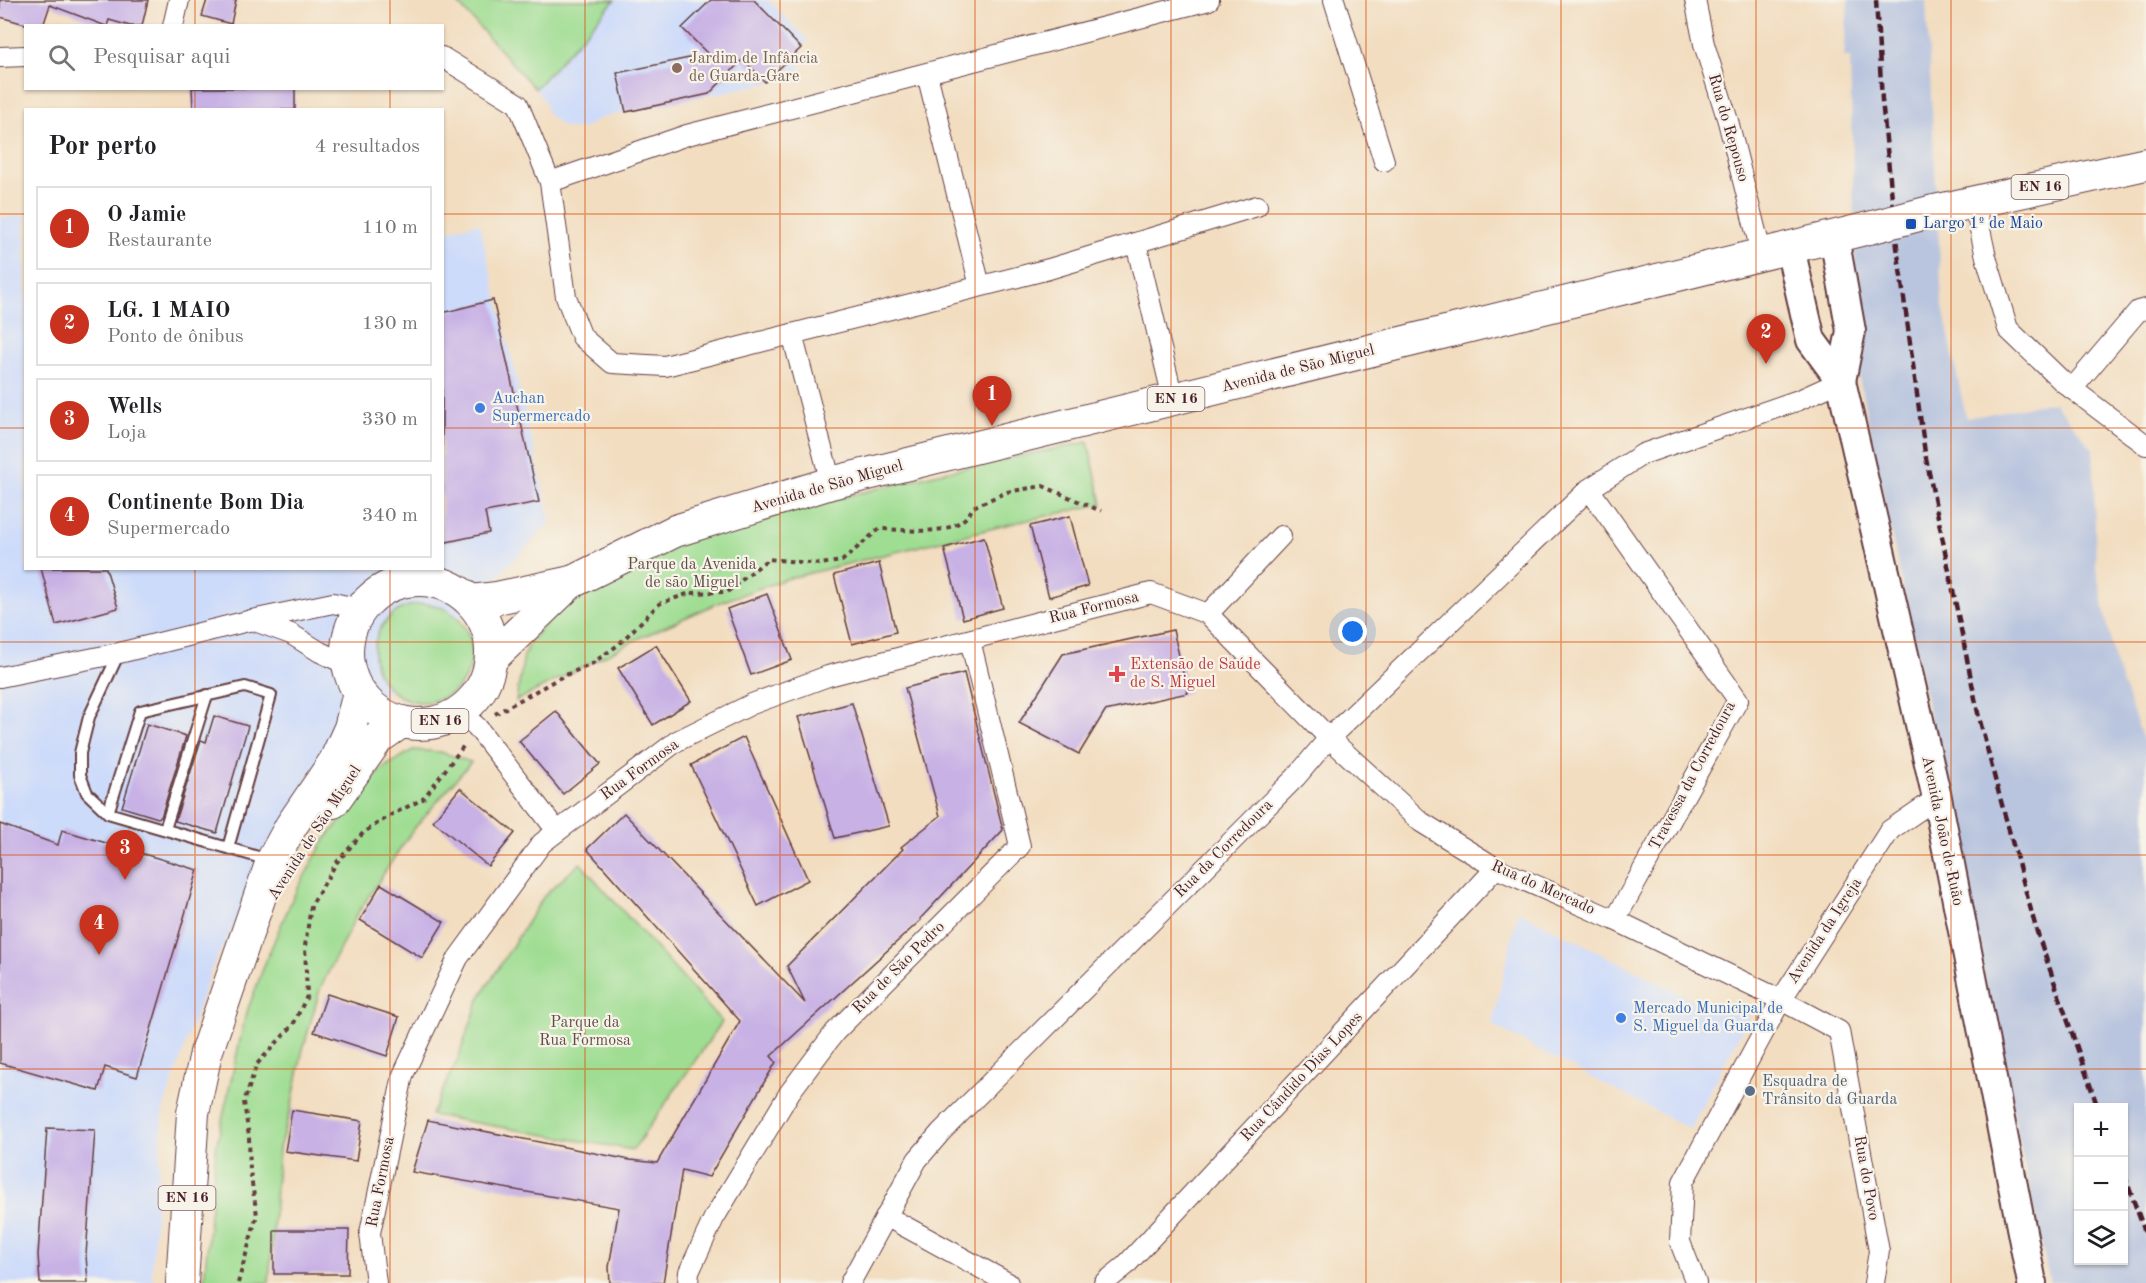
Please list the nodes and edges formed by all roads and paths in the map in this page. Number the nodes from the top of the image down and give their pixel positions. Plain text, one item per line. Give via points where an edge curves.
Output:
1 (179, 0) edge
2 (1209, 0) edge
3 (1334, 0) edge
4 (1695, 0) edge
5 (173, 24) edge
6 (24, 56) edge
7 (0, 57) edge
8 (444, 58) edge
9 (927, 74) junction
10 (1384, 161) dead end
11 (2146, 164) edge
12 (550, 182) junction
13 (1974, 202) junction
14 (1257, 206) dead end
15 (1834, 237) junction
16 (1136, 243) junction
17 (1776, 252) junction
18 (980, 286) junction
19 (2146, 309) edge
20 (792, 334) junction
21 (1841, 381) junction
22 (2072, 389) junction
23 (1173, 399) junction
24 (2146, 445) edge
25 (831, 483) junction
26 (1589, 489) junction
27 (1101, 511) dead end
28 (1281, 536) dead end
29 (421, 574) edge
30 (572, 582) junction
31 (471, 601) junction
32 (361, 609) junction
33 (1208, 615) junction
34 (252, 620) junction
35 (970, 640) junction
36 (118, 653) junction
37 (492, 658) junction
38 (0, 677) edge
39 (353, 679) junction
40 (207, 695) junction
41 (469, 719) junction
42 (401, 722) junction
43 (1329, 738) junction
44 (1937, 798) junction
45 (108, 813) junction
46 (165, 829) junction
47 (557, 831) junction
48 (228, 848) junction
49 (272, 861) junction
50 (1496, 868) junction
51 (1615, 920) junction
52 (240, 954) junction
53 (1781, 1000) junction
54 (886, 1216) junction
55 (182, 1283) edge
56 (238, 1283) edge
57 (376, 1283) edge
58 (688, 1283) edge
59 (850, 1283) edge
60 (1008, 1283) edge
61 (1104, 1283) edge
62 (1696, 1283) edge
63 (1874, 1283) edge
64 (2032, 1283) edge

1 - 5 street
2 - 9 street
3 - 10 street
4 - 17 street, Rua do Repouso via 1728,121
6 - 7 street
8 - 12 street via 518,104
9 - 12 street via 687,135
9 - 18 street
11 - 13 main road, EN 16
12 - 20 street via 566,297 582,337 612,363 665,366
13 - 15 main road, EN 16, bridge
13 - 22 street via 2008,328
14 - 16 street
15 - 17 main road, EN 16
15 - 21 main road via 1851,331
16 - 18 street
16 - 23 street
17 - 21 main road via 1811,340
17 - 23 main road, Avenida de São Miguel / EN 16
18 - 20 street
19 - 22 street via 2138,311
20 - 25 street
21 - 26 street, Rua da Corredoura via 1799,400 1643,454
21 - 44 main road, Avenida João de Ruão
22 - 24 street
23 - 25 main road, Avenida de São Miguel / EN 16
25 - 30 main road, Avenida de São Miguel / EN 16 via 675,531
26 - 43 street, Rua da Corredoura
26 - 51 street, Travessa da Corredoura via 1738,700
27 - 41 path via 1043,486 1007,492 973,507 969,517 951,527 928,531 879,529 842,561 820,564 768,559 727,592 690,592 659,604 618,645 590,665 492,716
28 - 33 street
29 - 31 main road, EN 16 via 457,590
29 - 32 main road, EN 16 via 378,592
30 - 31 main road, Avenida de São Miguel / EN 16
30 - 37 main road, Avenida de São Miguel / EN 16
31 - 37 main road, EN 16 via 490,637
32 - 34 street via 333,603
32 - 39 main road, EN 16 via 351,626 347,645
33 - 35 street, Rua Formosa via 1152,593
33 - 43 street, Rua Formosa
34 - 36 street
34 - 39 street via 291,634
35 - 47 street, Rua Formosa via 828,676 752,704 677,741
35 - 58 street, Rua de São Pedro via 1020,846 835,1032 790,1092 714,1218 689,1272
36 - 38 street
36 - 45 lane via 89,717 80,753 80,775 87,793
37 - 41 main road, EN 16
39 - 42 main road, EN 16 via 370,706
39 - 49 main road, Avenida de São Miguel / EN 16 via 351,728 335,761
40 - 45 lane via 140,711
40 - 46 lane
40 - 48 lane via 245,687 271,695
41 - 42 main road, EN 16
41 - 47 street
41 - 56 path via 450,766 423,799 364,832 337,862 311,906 305,946 307,996 293,1025 256,1064 244,1102 257,1215
42 - 52 main road, Avenida de São Miguel / EN 16 via 378,738 351,774
43 - 50 street, Rua do Mercado via 1421,822
43 - 54 street, Rua da Corredoura via 1296,777 941,1132 917,1160
44 - 53 street, Avenida da Igreja via 1890,830
44 - 64 main road, Avenida João de Ruão
45 - 46 lane
46 - 48 lane
47 - 57 street, Rua Formosa via 542,843 458,958 403,1075 370,1233
48 - 49 lane
49 - 52 main road, Avenida de São Miguel / EN 16
50 - 51 street, Rua do Mercado
50 - 61 street, Rua Cândido Dias Lopes via 1125,1266
51 - 53 street, Rua do Mercado
52 - 55 main road, Avenida de São Miguel / EN 16 via 206,1053 193,1113
53 - 62 street, Avenida da Igreja via 1683,1182 1680,1242
53 - 63 street, Rua do Povo via 1839,1031 1879,1251
54 - 59 street, Rua da Corredoura
54 - 60 street

